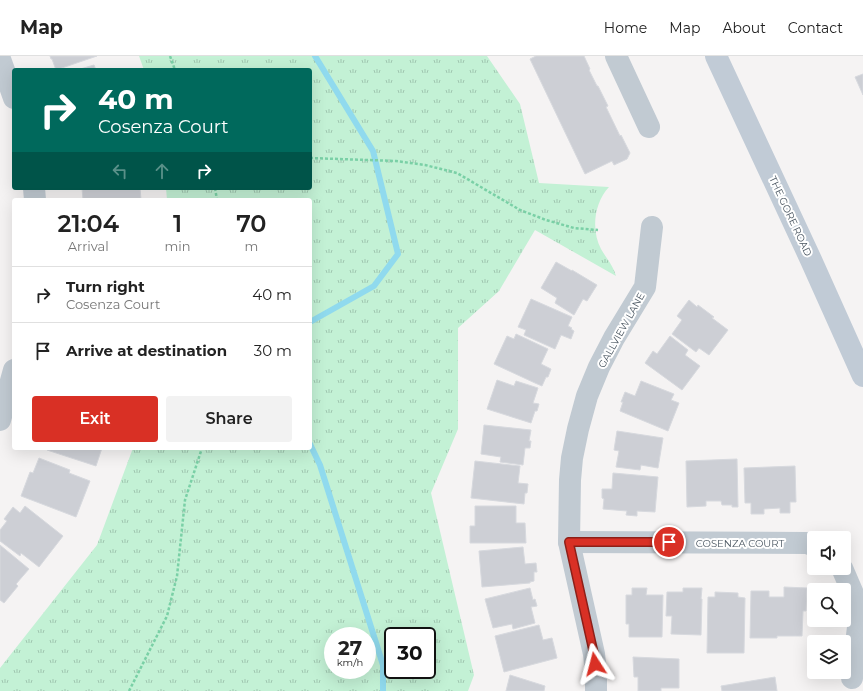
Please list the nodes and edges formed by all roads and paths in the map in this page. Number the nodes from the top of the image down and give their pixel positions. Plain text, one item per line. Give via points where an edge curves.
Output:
1 (170, 56) edge
2 (616, 56) edge
3 (716, 56) edge
4 (0, 58) edge
5 (174, 68) edge
6 (12, 92) edge
7 (649, 127) dead end
8 (312, 158) edge
9 (652, 227) dead end
10 (598, 230) dead end
11 (863, 376) edge
12 (12, 377) edge
13 (0, 420) edge
14 (201, 450) edge
15 (569, 542) junction
16 (807, 543) edge
17 (845, 575) edge
18 (852, 678) dead end
19 (129, 691) edge
20 (596, 691) edge

1 - 5 path
2 - 7 street
3 - 11 main road, THE GORE ROAD
4 - 6 street
8 - 10 path via 396,161 457,173 520,210 574,228
9 - 15 street, GALLVIEW LANE via 645,287 599,367 587,396 578,429 570,480
12 - 13 street
14 - 19 path via 185,500 177,576 166,616
15 - 16 street, COSENZA COURT
15 - 20 street, GALLVIEW LANE via 594,654
17 - 18 street via 860,610

